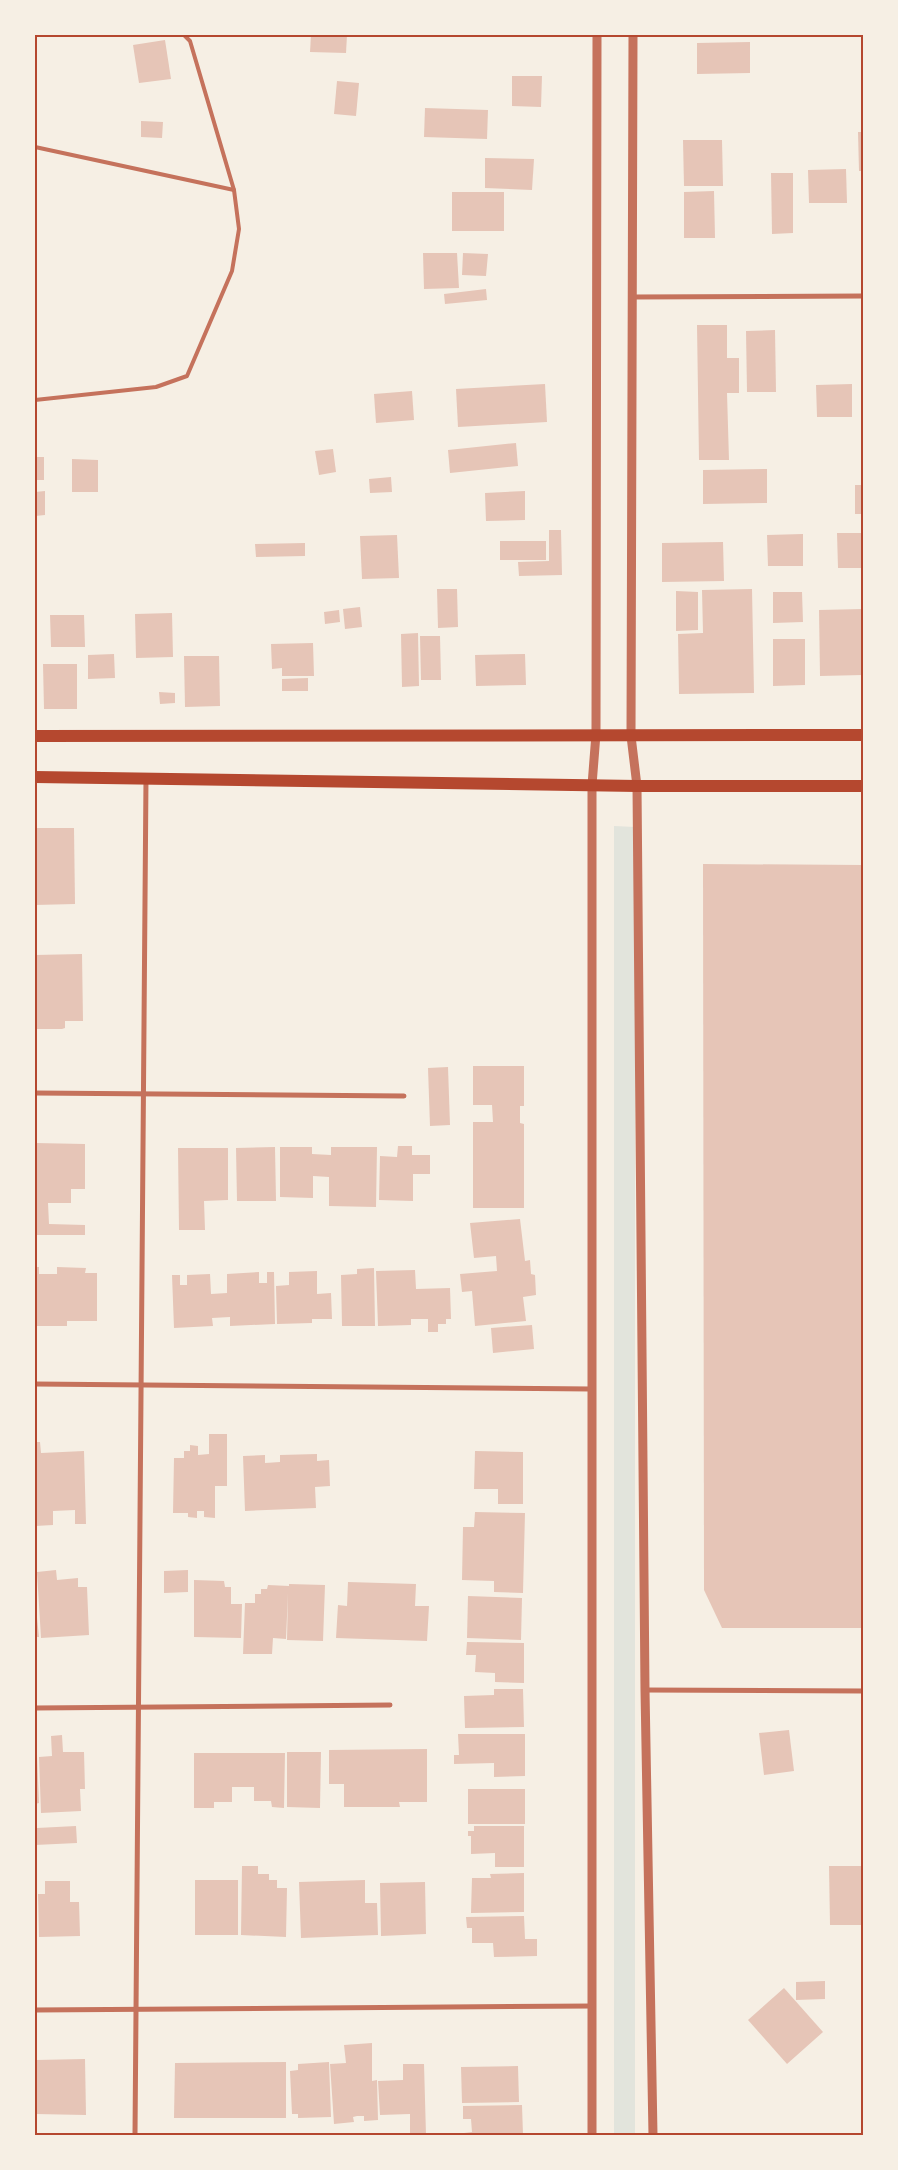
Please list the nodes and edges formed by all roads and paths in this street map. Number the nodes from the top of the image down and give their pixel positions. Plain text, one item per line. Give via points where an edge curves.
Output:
1 (184, 35) edge
2 (597, 35) edge
3 (633, 35) edge
4 (35, 147) edge
5 (234, 190) junction
6 (863, 296) edge
7 (633, 297) junction
8 (35, 400) edge
9 (596, 734) junction
10 (863, 735) edge
11 (35, 736) edge
12 (631, 736) junction
13 (35, 777) edge
14 (146, 778) junction
15 (592, 785) junction
16 (637, 786) junction
17 (863, 786) edge
18 (35, 1093) edge
19 (144, 1094) junction
20 (404, 1096) dead end
21 (35, 1384) edge
22 (141, 1385) junction
23 (591, 1389) junction
24 (645, 1690) junction
25 (863, 1691) edge
26 (390, 1705) dead end
27 (138, 1707) junction
28 (35, 1708) edge
29 (593, 2006) junction
30 (35, 2010) edge
31 (136, 2010) junction
32 (135, 2135) edge
33 (592, 2135) edge
34 (653, 2135) edge

1 - 5 lane via 190,41
2 - 9 street
3 - 7 street
4 - 5 lane
5 - 8 lane via 239,229 232,271 187,376 156,387
6 - 7 street
7 - 12 street
9 - 11 main road
9 - 12 main road
9 - 15 street
10 - 12 main road
12 - 16 street
13 - 14 main road
14 - 15 main road
14 - 19 street
15 - 16 main road
15 - 23 street
16 - 17 main road
16 - 24 street
18 - 19 street
19 - 20 street
19 - 22 street
21 - 22 street
22 - 23 street
22 - 27 street
23 - 29 street
24 - 25 street
24 - 34 street
26 - 27 street
27 - 28 street
27 - 31 street
29 - 31 street
29 - 33 street
30 - 31 street
31 - 32 street

